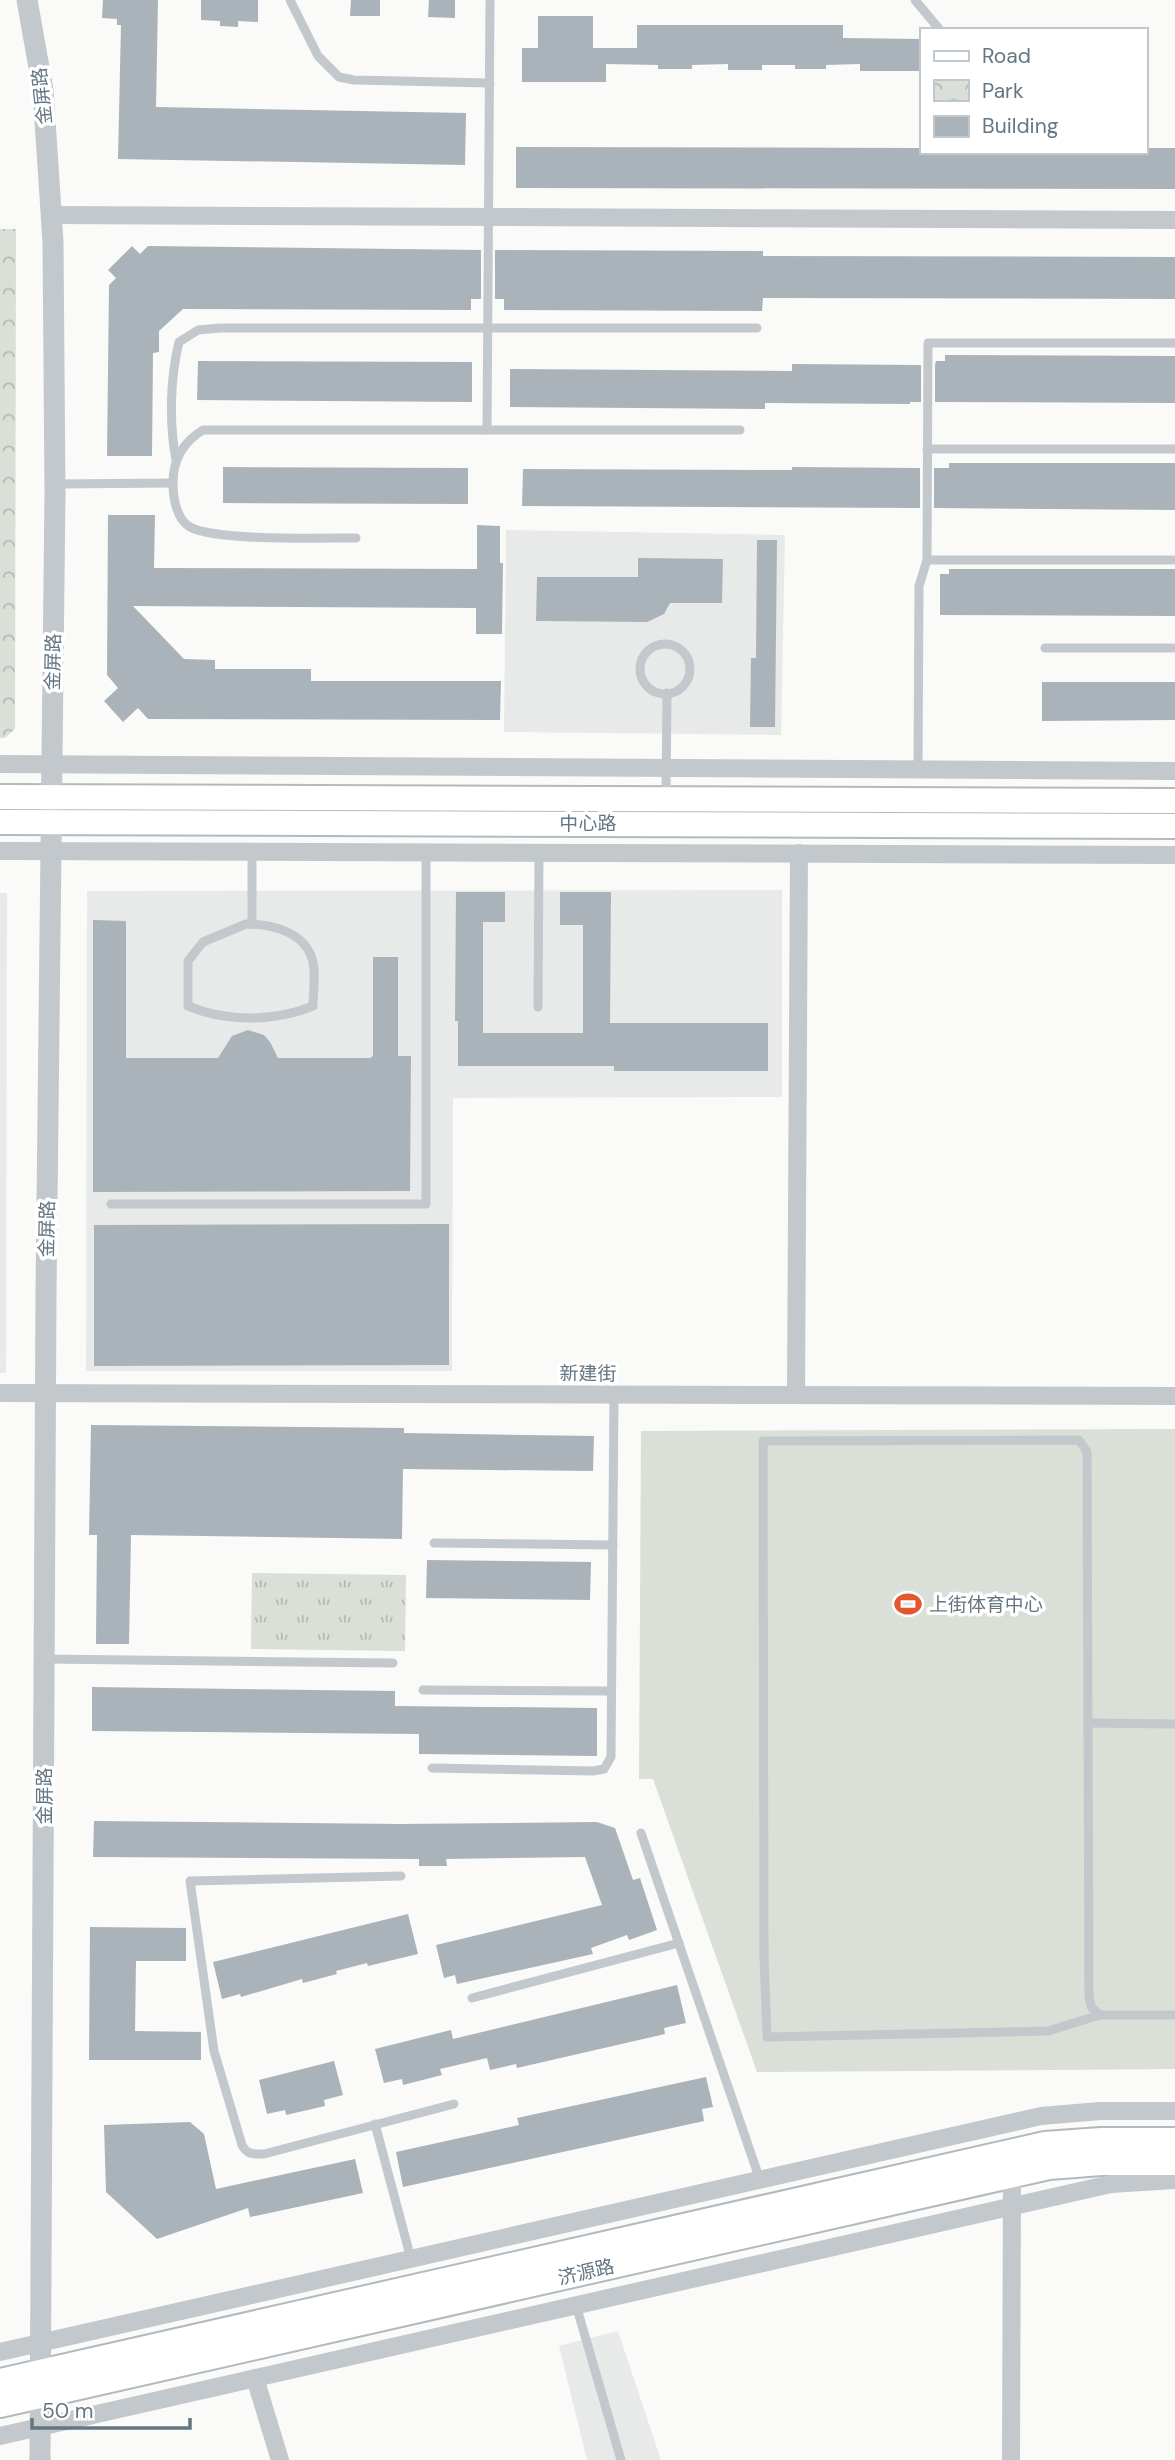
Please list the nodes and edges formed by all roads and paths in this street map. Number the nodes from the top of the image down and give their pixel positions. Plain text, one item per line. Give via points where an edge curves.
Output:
1 (27, 0) edge
2 (290, 0) edge
3 (491, 0) edge
4 (915, 0) edge
5 (938, 28) edge
6 (490, 83) junction
7 (52, 215) junction
8 (488, 217) junction
9 (1175, 220) edge
10 (488, 328) junction
11 (757, 328) dead end
12 (1175, 343) edge
13 (740, 429) dead end
14 (487, 430) junction
15 (928, 449) junction
16 (1175, 449) edge
17 (176, 460) junction
18 (173, 483) junction
19 (55, 484) junction
20 (356, 538) dead end
21 (927, 560) junction
22 (1175, 560) edge
23 (1045, 648) dead end
24 (1175, 648) edge
25 (667, 694) junction
26 (0, 764) edge
27 (52, 764) junction
28 (666, 768) junction
29 (918, 770) junction
30 (1175, 771) edge
31 (0, 797) edge
32 (51, 797) junction
33 (666, 799) junction
34 (1175, 801) edge
35 (0, 822) edge
36 (51, 822) junction
37 (1175, 826) edge
38 (0, 851) edge
39 (51, 851) junction
40 (252, 851) junction
41 (426, 852) junction
42 (538, 852) junction
43 (799, 853) junction
44 (1175, 855) edge
45 (252, 924) junction
46 (538, 1007) dead end
47 (111, 1204) dead end
48 (0, 1393) edge
49 (46, 1393) junction
50 (614, 1394) junction
51 (796, 1395) junction
52 (1175, 1396) edge
53 (434, 1543) dead end
54 (613, 1545) junction
55 (44, 1659) junction
56 (393, 1662) dead end
57 (423, 1690) dead end
58 (611, 1691) junction
59 (1088, 1723) junction
60 (1175, 1724) edge
61 (432, 1768) dead end
62 (641, 1833) dead end
63 (401, 1876) dead end
64 (679, 1943) junction
65 (472, 1998) dead end
66 (1100, 2015) junction
67 (1175, 2015) edge
68 (454, 2104) dead end
69 (1175, 2111) edge
70 (374, 2124) junction
71 (1175, 2140) edge
72 (1175, 2163) edge
73 (1012, 2176) junction
74 (760, 2179) junction
75 (1175, 2180) edge
76 (1011, 2207) junction
77 (411, 2259) junction
78 (576, 2305) junction
79 (41, 2342) junction
80 (0, 2351) edge
81 (255, 2378) junction
82 (0, 2381) edge
83 (41, 2384) junction
84 (0, 2405) edge
85 (40, 2427) junction
86 (0, 2436) edge
87 (40, 2460) edge
88 (280, 2460) edge
89 (621, 2460) edge
90 (1012, 2460) edge

1 - 7 street, 金屏路 via 43,90
2 - 6 lane via 318,56 339,77
3 - 6 lane
4 - 5 lane
6 - 8 lane
7 - 8 street
7 - 19 street, 金屏路
8 - 9 street
8 - 10 lane
10 - 11 lane
10 - 14 lane
10 - 17 lane via 198,330 178,342 173,365
12 - 15 lane via 928,343
13 - 14 lane
14 - 17 lane via 203,429 192,436
15 - 16 lane
15 - 21 lane
17 - 18 lane
18 - 19 lane
18 - 20 lane via 176,506 188,526 212,534
19 - 27 street, 金屏路
21 - 22 lane
21 - 29 lane via 919,586
23 - 24 lane
25 - 25 lane via 650,689 640,670 646,652 663,644 681,649 690,665 687,682
25 - 28 lane
26 - 27 street
27 - 28 street
27 - 32 street, 金屏路
28 - 29 street
28 - 33 lane
29 - 30 street
31 - 32 main road, 中心路
32 - 33 main road, 中心路
32 - 36 street, 金屏路
33 - 34 main road, 中心路
35 - 36 main road, 中心路
36 - 37 main road, 中心路
36 - 39 street, 金屏路
38 - 39 street
39 - 40 street
39 - 49 street, 金屏路
40 - 41 street
40 - 45 lane
41 - 42 street
41 - 47 lane via 426,1204
42 - 43 street
42 - 46 lane
43 - 44 street
43 - 51 street
45 - 45 lane via 284,929 300,940 313,961 313,1006 292,1015 250,1018 211,1016 188,1006 188,961 203,942
48 - 49 street, 新建街
49 - 50 street, 新建街
49 - 55 street, 金屏路
50 - 51 street, 新建街
50 - 54 lane
51 - 52 street, 新建街
53 - 54 lane
54 - 58 lane
55 - 56 lane
55 - 79 street, 金屏路
57 - 58 lane
58 - 61 lane via 611,1757 604,1769
59 - 60 lane
59 - 66 lane via 1089,1998
59 - 66 lane via 1087,1452 1079,1440 763,1441 767,2037 1048,2031
62 - 64 lane
63 - 70 lane via 190,1881 214,2051 245,2151 264,2154
64 - 65 lane
64 - 74 lane
66 - 67 lane
68 - 70 lane
69 - 74 street via 1041,2116
70 - 77 lane
71 - 83 main road, 济源路 via 1045,2144
72 - 73 main road, 济源路 via 1074,2165
73 - 76 street
73 - 83 main road, 济源路
74 - 77 street
75 - 76 street via 1111,2184
76 - 78 street
76 - 90 street
77 - 79 street
78 - 81 street
78 - 89 lane
79 - 80 street
79 - 83 street, 金屏路
81 - 85 street
81 - 88 street
82 - 83 main road, 济源路
83 - 84 main road, 济源路
83 - 85 street, 金屏路
85 - 86 street
85 - 87 street, 金屏路

